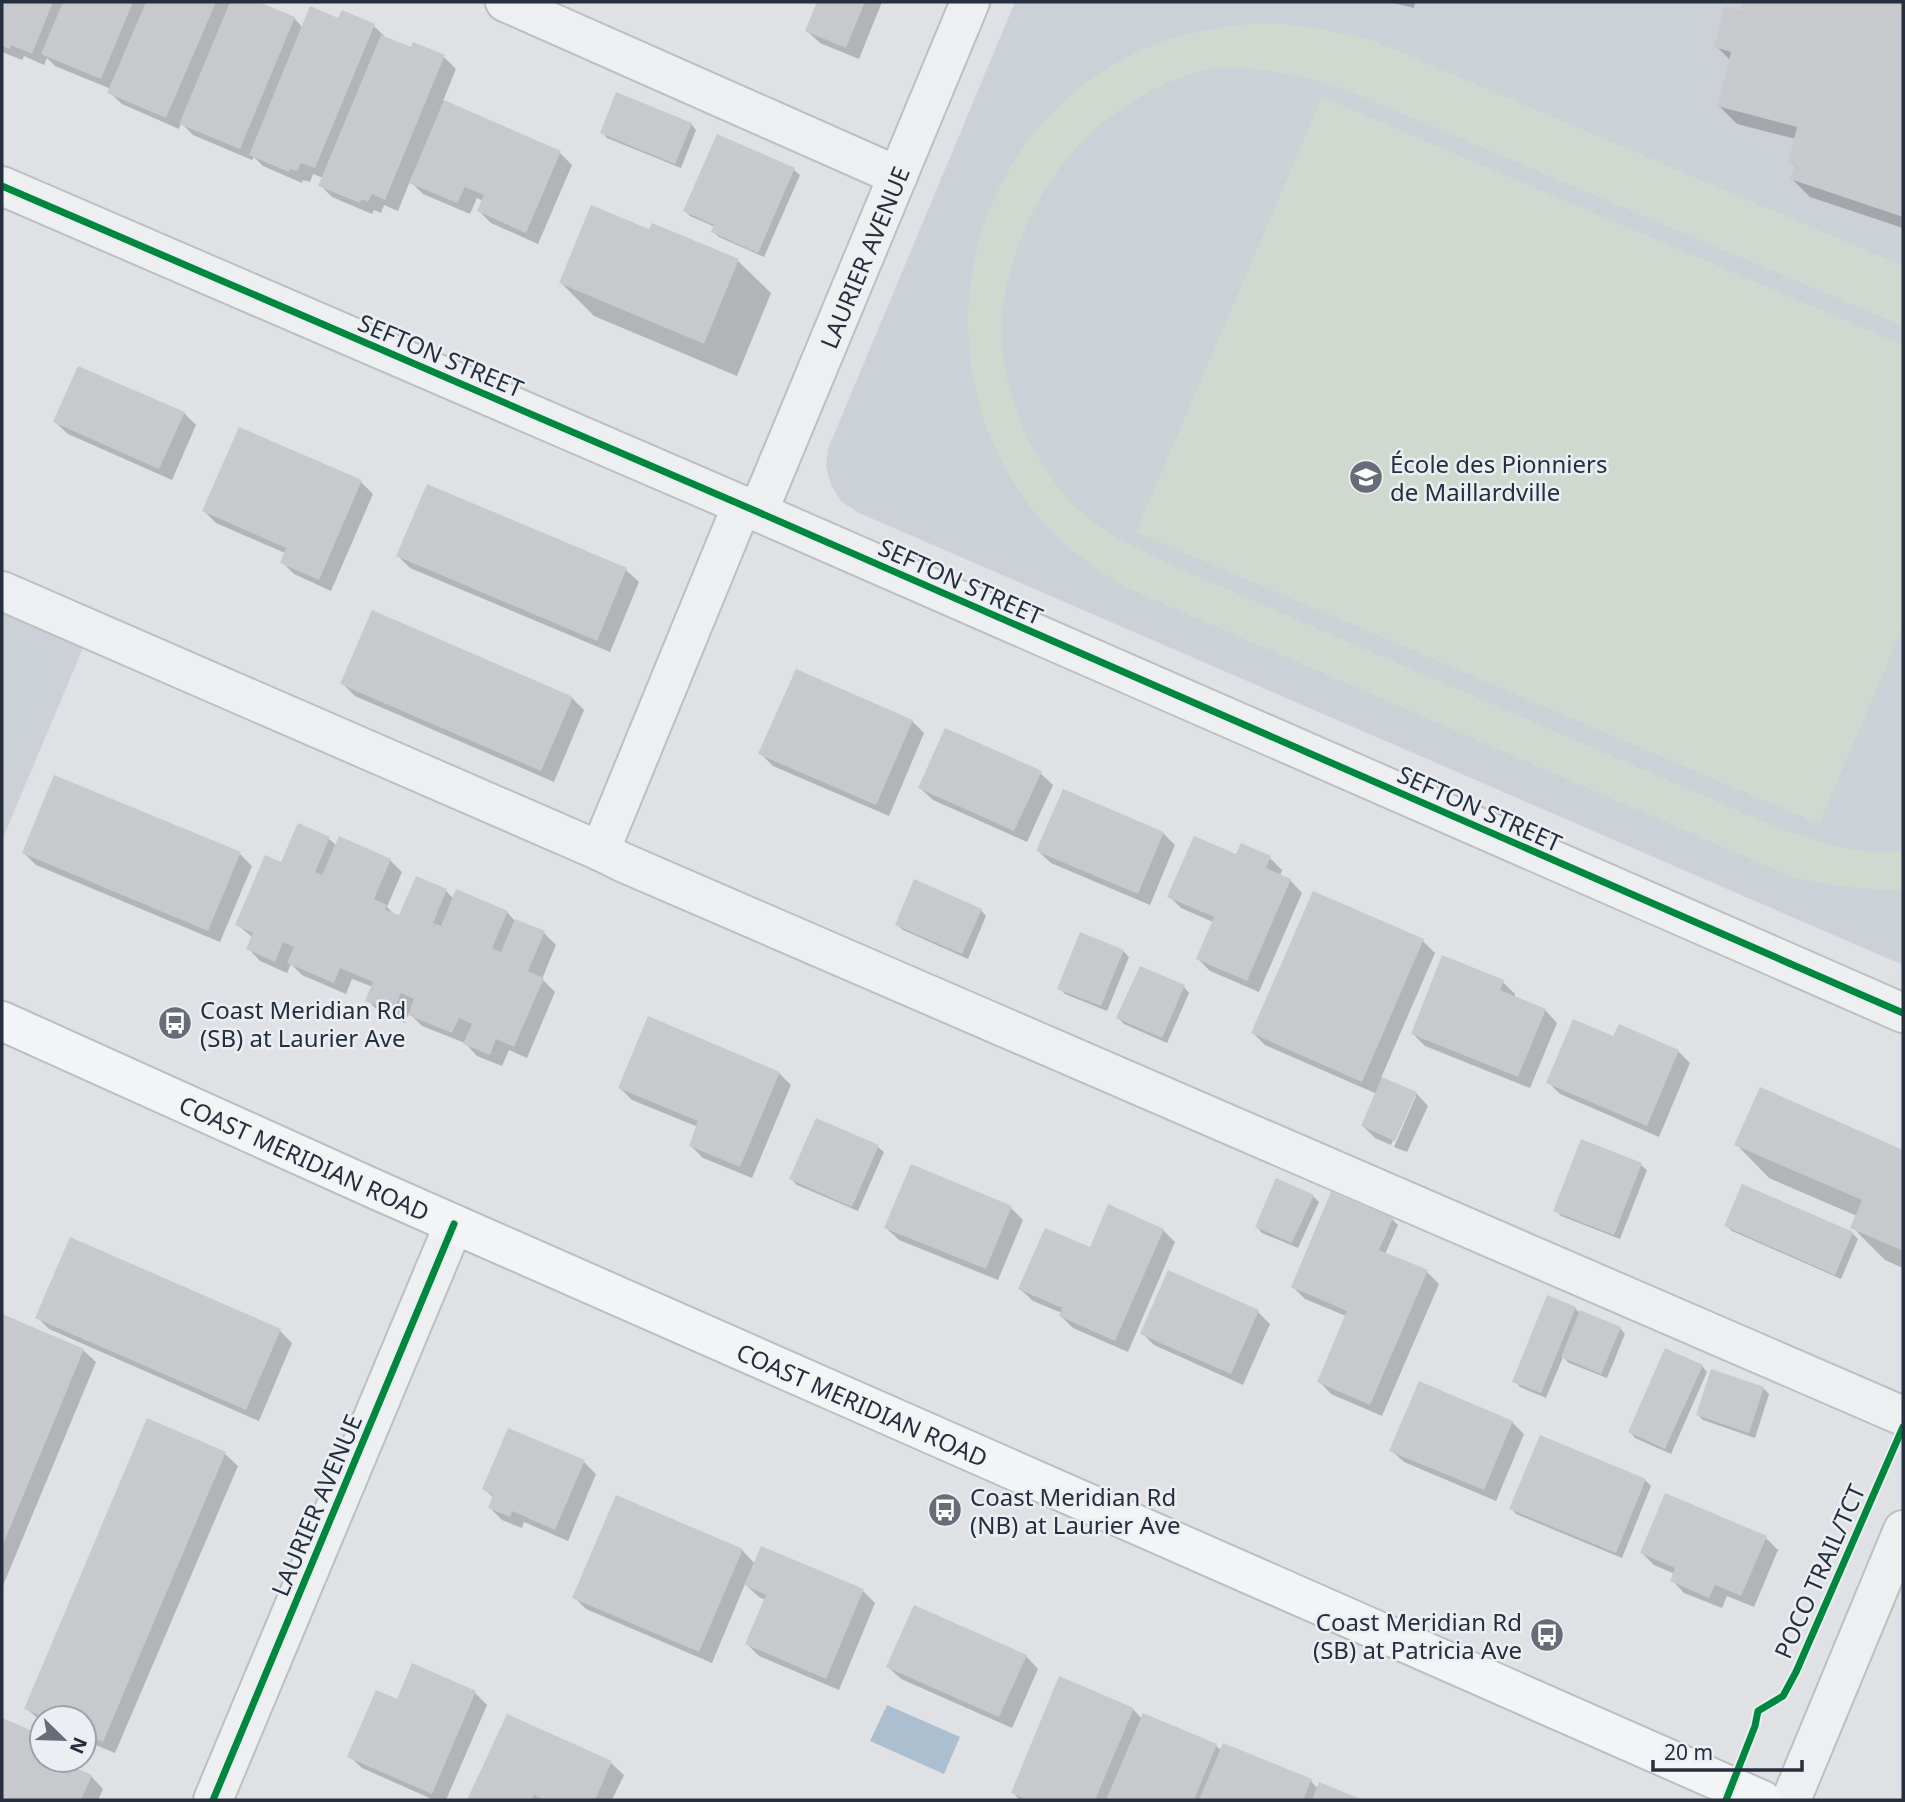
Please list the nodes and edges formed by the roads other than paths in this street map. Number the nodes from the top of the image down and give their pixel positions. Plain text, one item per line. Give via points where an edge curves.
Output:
1 (505, 2) edge
2 (970, 2) edge
3 (898, 176) junction
4 (2, 186) edge
5 (750, 508) junction
6 (2, 591) edge
7 (600, 851) junction
8 (1903, 1013) edge
9 (2, 1021) edge
10 (454, 1224) junction
11 (1903, 1416) edge
12 (1903, 1530) edge
13 (213, 1800) edge
14 (1762, 1800) edge
15 (1791, 1800) edge

1 - 3 street
2 - 3 street, LAURIER AVENUE
3 - 5 street, LAURIER AVENUE
4 - 5 street, SEFTON STREET
5 - 7 street, LAURIER AVENUE
5 - 8 street, SEFTON STREET
6 - 7 street
7 - 11 street
9 - 10 main road, COAST MERIDIAN ROAD
10 - 13 street, LAURIER AVENUE
10 - 14 main road, COAST MERIDIAN ROAD
12 - 15 street

